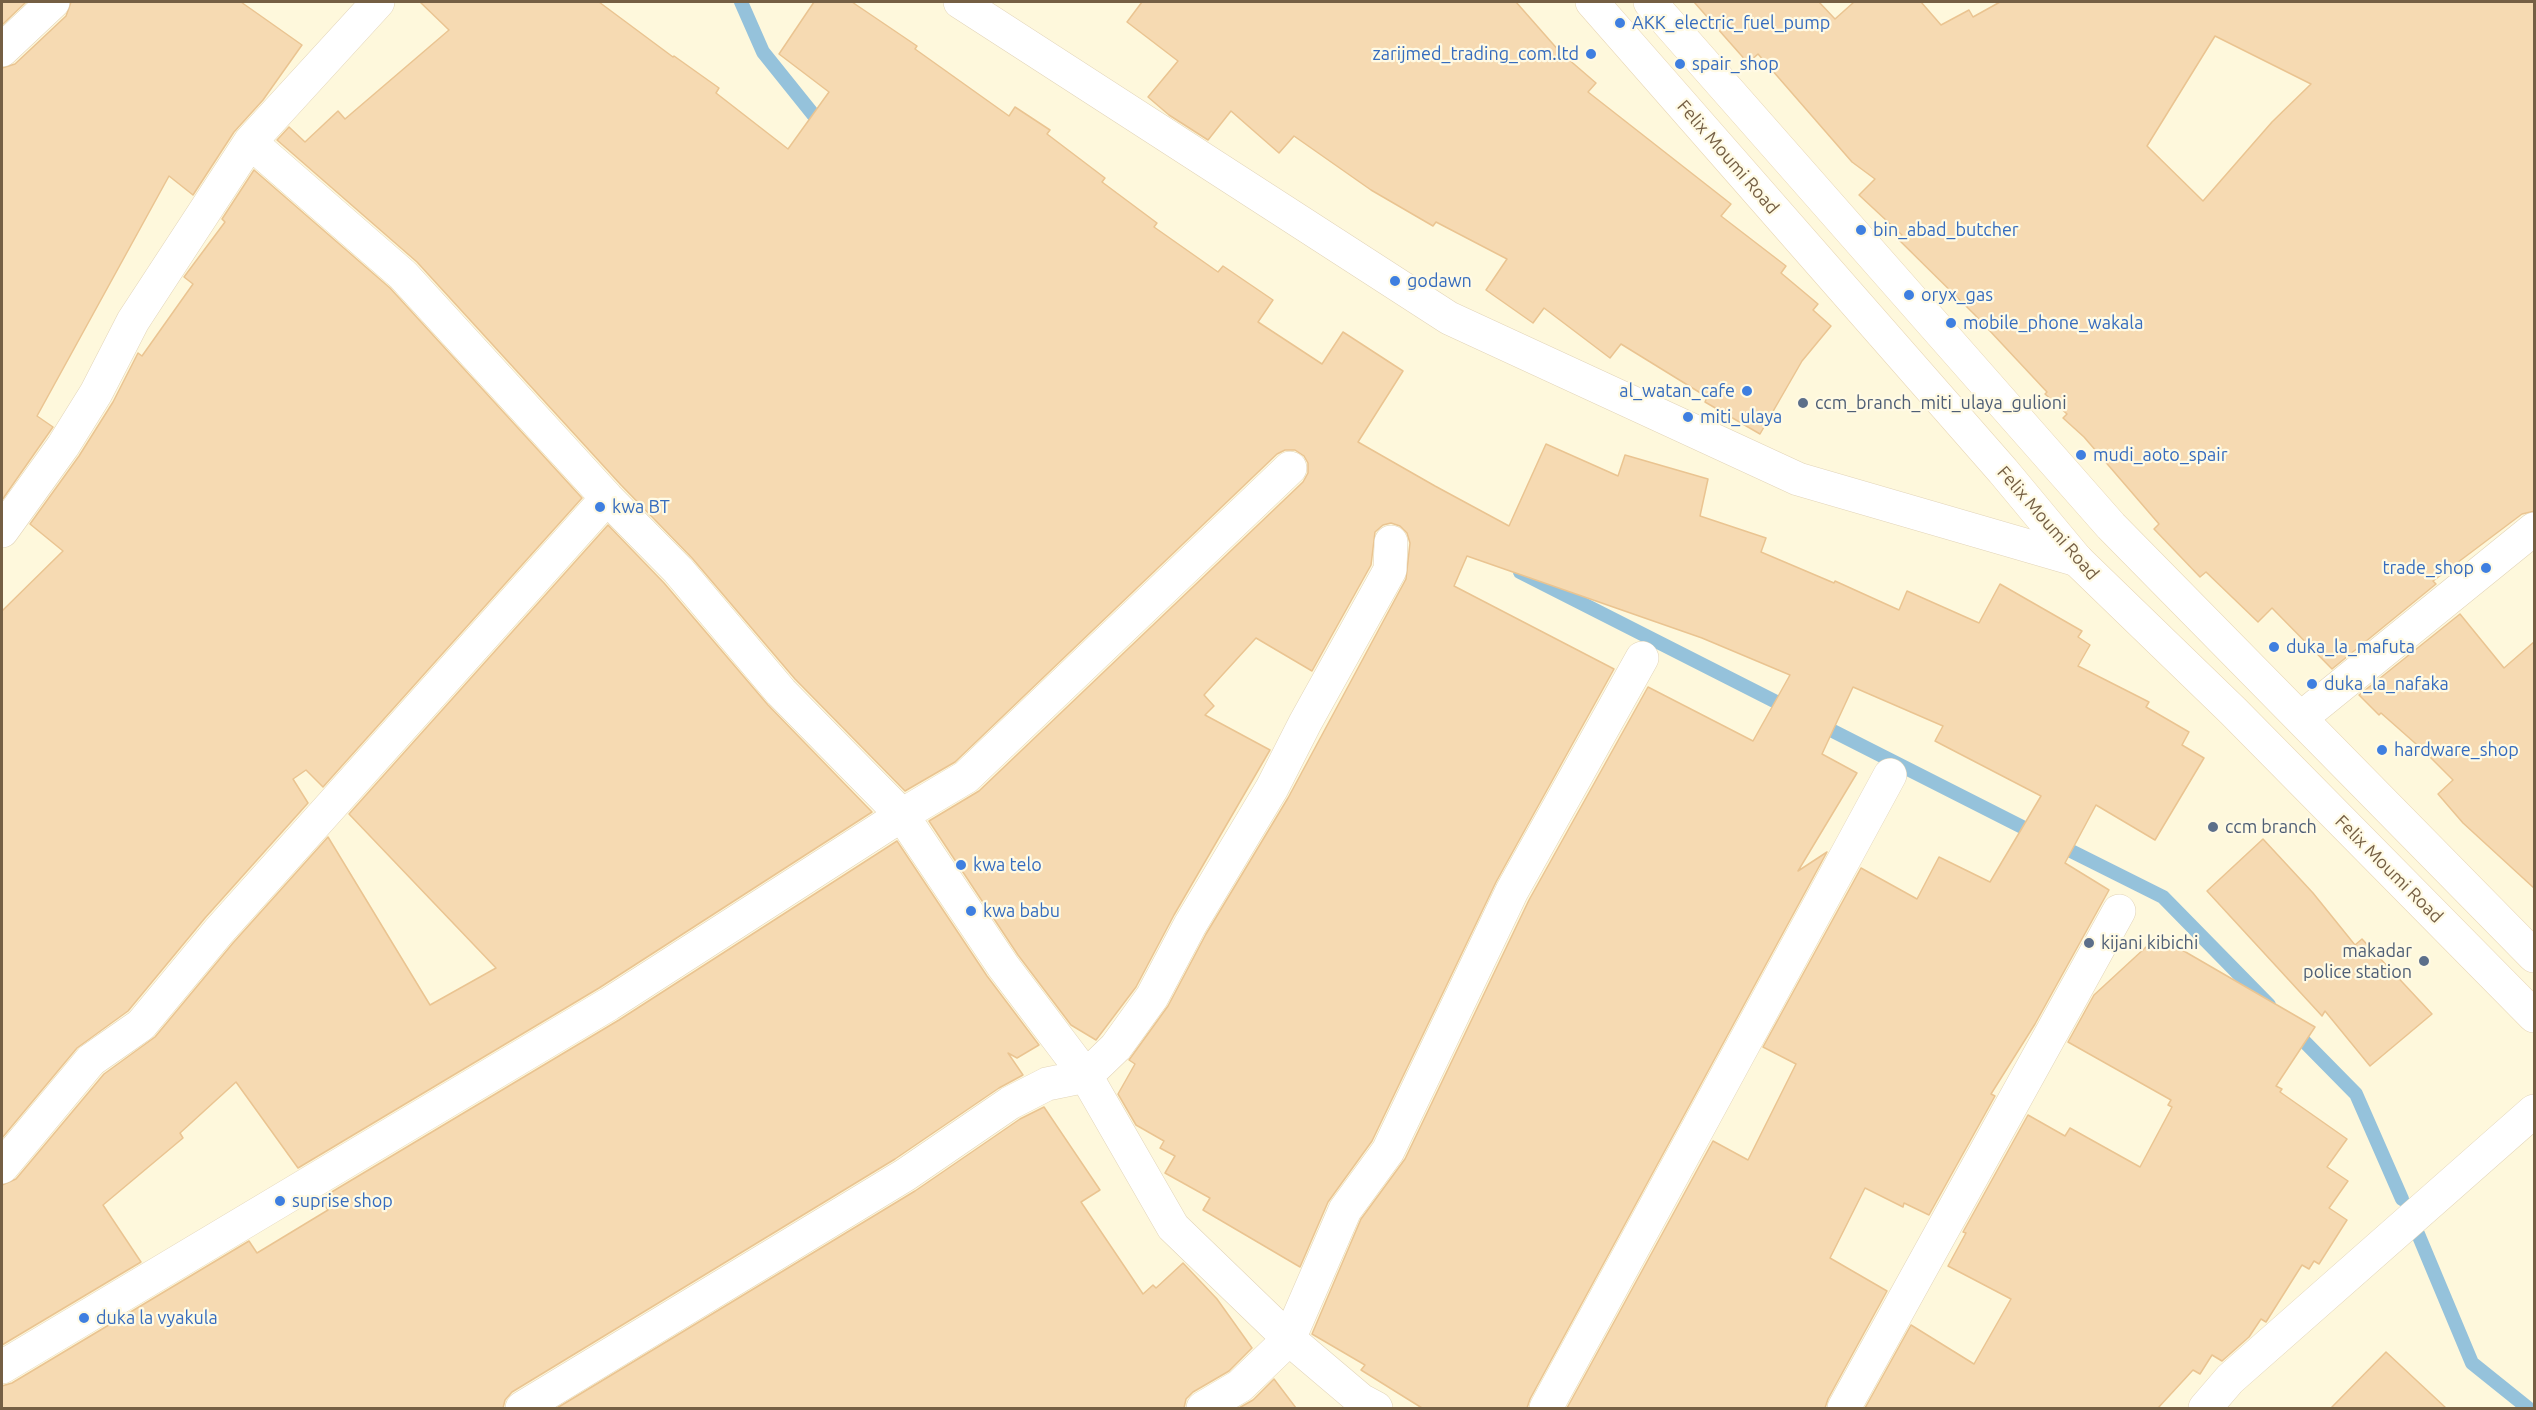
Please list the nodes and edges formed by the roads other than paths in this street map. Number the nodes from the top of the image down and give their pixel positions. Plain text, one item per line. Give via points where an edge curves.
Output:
1 (53, 2) edge
2 (378, 2) edge
3 (960, 2) edge
4 (1592, 2) edge
5 (1650, 2) edge
6 (2, 50) edge
7 (250, 142) junction
8 (1290, 468) dead end
9 (607, 498) junction
10 (2111, 526) junction
11 (2535, 529) edge
12 (2, 531) edge
13 (1391, 542) dead end
14 (2077, 560) junction
15 (1642, 658) dead end
16 (2301, 718) junction
17 (1890, 775) dead end
18 (902, 815) junction
19 (2119, 911) dead end
20 (2535, 956) edge
21 (2535, 1016) edge
22 (1086, 1076) junction
23 (2535, 1111) edge
24 (2, 1167) edge
25 (1289, 1339) junction
26 (2, 1367) edge
27 (522, 1408) edge
28 (1203, 1408) edge
29 (1376, 1408) edge
30 (1546, 1408) edge
31 (1844, 1408) edge
32 (2205, 1408) edge

1 - 6 street
2 - 7 street
3 - 14 street via 1449,318 1798,479
4 - 14 street, Felix Moumi Road
5 - 10 street
7 - 9 street via 403,275
7 - 12 street via 133,321 63,446
8 - 18 street via 966,777
9 - 18 street via 678,570 781,692
9 - 24 street via 224,925 141,1024 91,1060
10 - 14 street
10 - 16 street
11 - 16 street
13 - 22 street via 1390,570 1272,788 1152,997 1116,1047
14 - 21 street, Felix Moumi Road via 2233,711
15 - 25 street via 1512,891 1389,1151 1345,1210
16 - 20 street
17 - 30 street
18 - 22 street via 1003,966
18 - 26 street via 609,1004
19 - 31 street
22 - 25 street via 1173,1227
22 - 27 street via 1047,1084 1010,1103 905,1175
23 - 32 street via 2230,1379
25 - 28 street via 1240,1386
25 - 29 street via 1361,1400

